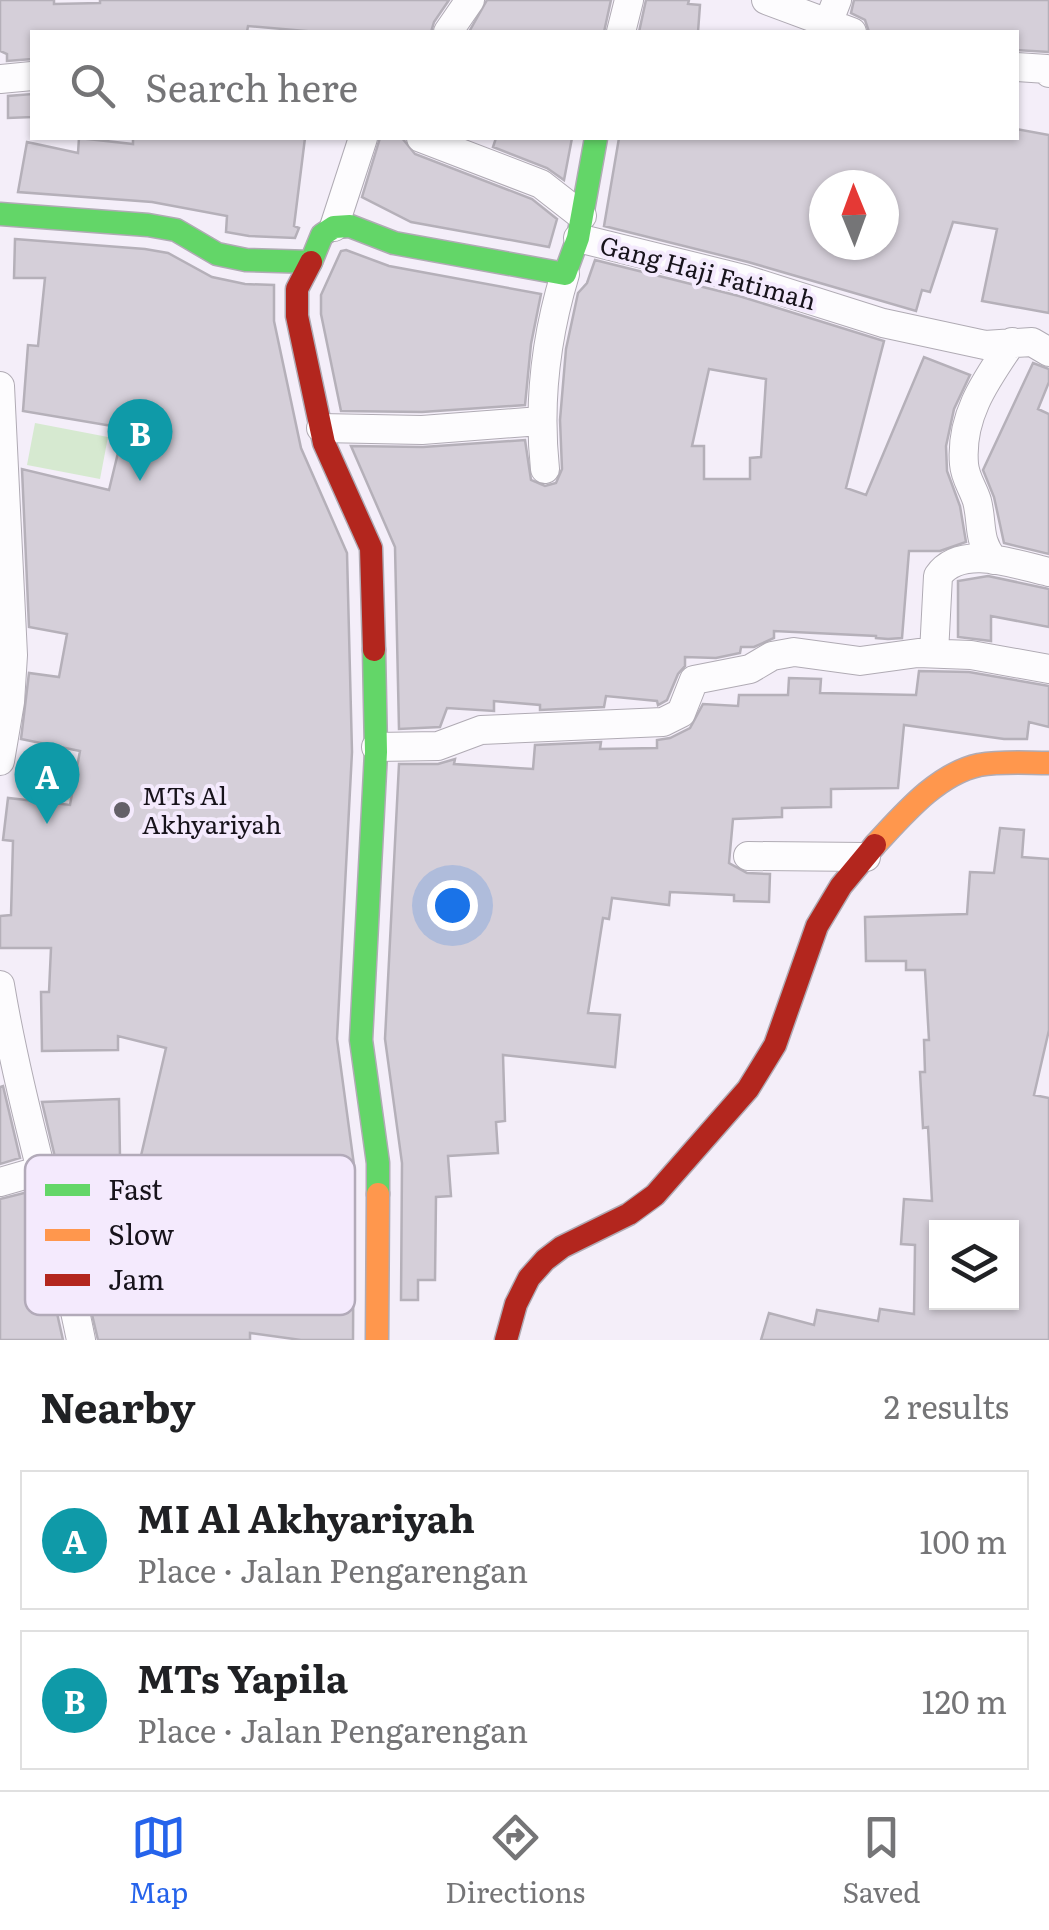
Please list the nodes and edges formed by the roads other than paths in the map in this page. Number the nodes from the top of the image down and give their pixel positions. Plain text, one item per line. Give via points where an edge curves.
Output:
1 (470, 0) edge
2 (628, 0) edge
3 (766, 0) edge
4 (838, 19) edge
5 (449, 30) edge
6 (620, 30) edge
7 (1019, 68) edge
8 (1049, 73) edge
9 (30, 76) edge
10 (0, 79) edge
11 (362, 140) edge
12 (426, 140) edge
13 (596, 140) edge
14 (0, 214) edge
15 (334, 226) junction
16 (580, 227) junction
17 (311, 262) junction
18 (565, 274) junction
19 (1012, 342) junction
20 (1049, 352) edge
21 (0, 386) edge
22 (540, 420) junction
23 (321, 428) junction
24 (545, 468) dead end
25 (994, 560) junction
26 (1049, 572) edge
27 (934, 653) junction
28 (1049, 669) edge
29 (376, 748) junction
30 (0, 761) edge
31 (1049, 763) edge
32 (748, 856) dead end
33 (866, 857) junction
34 (0, 985) edge
35 (38, 1155) edge
36 (25, 1175) edge
37 (0, 1182) edge
38 (74, 1315) edge
39 (80, 1340) edge
40 (377, 1340) edge
41 (506, 1340) edge

1 - 5 street
2 - 6 street
3 - 4 street
7 - 8 street
9 - 10 street
11 - 15 street
12 - 16 street via 541,184
13 - 16 street
14 - 17 street via 148,225 176,230 218,254
15 - 17 street via 322,235
15 - 18 street, Gang Haji Fatimah via 394,244
16 - 18 street, Gang Haji Fatimah
16 - 19 street, Gang Haji Fatimah via 883,322 970,343
17 - 23 street via 297,288 297,316
18 - 22 street
19 - 20 street, Gang Haji Fatimah via 1032,342
19 - 25 street via 980,389 964,463 982,542
21 - 30 street via 13,655
22 - 23 street via 422,430
22 - 24 street
23 - 29 street via 371,548
25 - 26 street
25 - 27 street via 959,560 942,569
27 - 28 street
27 - 29 street via 860,661 794,652 694,680 682,714 663,722 481,730 438,746
29 - 40 street via 362,1040 378,1163
31 - 33 street via 984,763 944,779
32 - 33 street
33 - 41 street via 817,926 766,1064 656,1194 540,1261 523,1284
34 - 35 street
36 - 37 street
38 - 39 street

